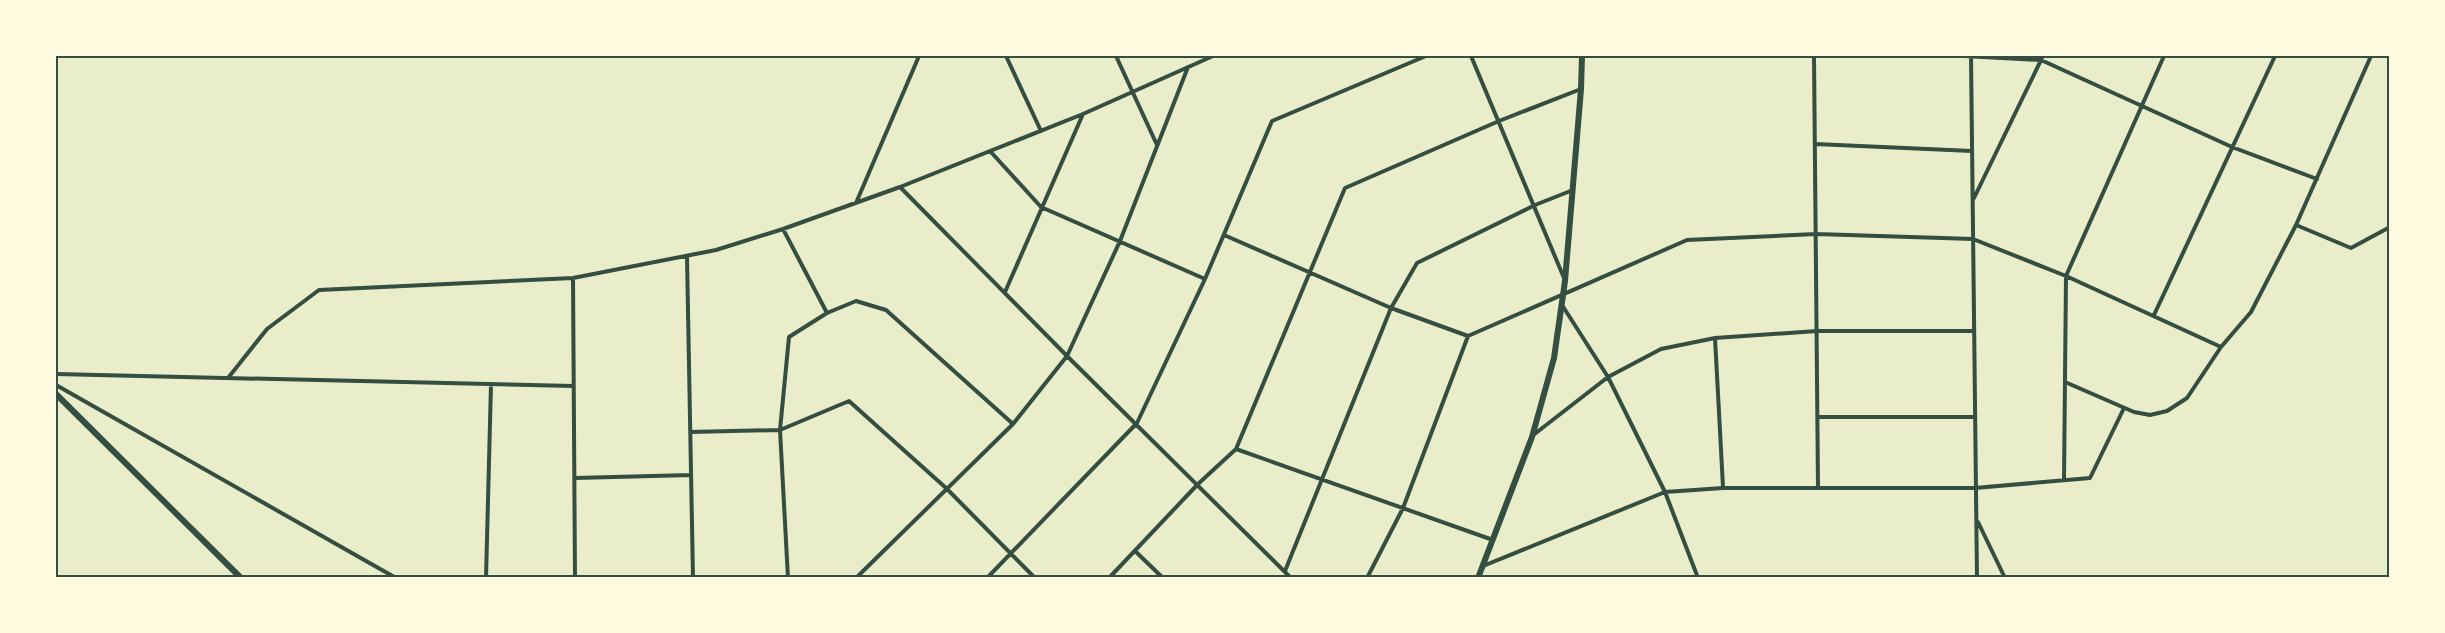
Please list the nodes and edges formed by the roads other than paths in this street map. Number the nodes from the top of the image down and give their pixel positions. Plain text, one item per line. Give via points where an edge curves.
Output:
1 (919, 56) edge
2 (1006, 56) edge
3 (1116, 56) edge
4 (1213, 56) edge
5 (1426, 56) edge
6 (1471, 56) edge
7 (1582, 56) edge
8 (1814, 56) edge
9 (1964, 56) edge
10 (1971, 56) edge
11 (2164, 56) edge
12 (2275, 56) edge
13 (2372, 56) edge
14 (2042, 58) edge
15 (1188, 67) junction
16 (1581, 89) junction
17 (1133, 92) junction
18 (2142, 106) junction
19 (1083, 114) junction
20 (1499, 121) junction
21 (1041, 131) junction
22 (1815, 144) junction
23 (1157, 145) junction
24 (2232, 147) junction
25 (990, 151) junction
26 (1972, 151) junction
27 (2317, 178) junction
28 (900, 187) junction
29 (1573, 190) junction
30 (1973, 201) junction
31 (856, 203) junction
32 (1535, 205) junction
33 (1041, 207) junction
34 (2296, 225) junction
35 (2390, 227) edge
36 (783, 228) junction
37 (1816, 234) junction
38 (1224, 235) junction
39 (1973, 239) junction
40 (1120, 241) junction
41 (687, 257) junction
42 (1309, 274) junction
43 (2066, 276) junction
44 (573, 278) junction
45 (1205, 279) junction
46 (1565, 281) junction
47 (1005, 292) junction
48 (1564, 293) junction
49 (1562, 304) junction
50 (1391, 308) junction
51 (827, 314) junction
52 (2154, 315) junction
53 (1817, 331) junction
54 (1974, 331) junction
55 (1468, 336) junction
56 (1715, 338) junction
57 (2220, 348) junction
58 (1067, 356) junction
59 (56, 374) edge
60 (1608, 377) junction
61 (228, 378) junction
62 (2065, 382) junction
63 (491, 384) junction
64 (56, 385) edge
65 (574, 386) junction
66 (56, 394) edge
67 (2124, 408) junction
68 (1818, 417) junction
69 (1976, 417) junction
70 (1137, 423) junction
71 (1013, 424) junction
72 (780, 430) junction
73 (690, 432) junction
74 (1532, 437) junction
75 (1236, 449) junction
76 (691, 475) junction
77 (575, 477) junction
78 (2064, 480) junction
79 (1322, 481) junction
80 (1198, 484) junction
81 (1818, 487) junction
82 (946, 488) junction
83 (1723, 488) junction
84 (1975, 488) junction
85 (1665, 492) junction
86 (1403, 508) junction
87 (1977, 518) junction
88 (1493, 540) junction
89 (1135, 550) junction
90 (1011, 555) junction
91 (1482, 566) junction
92 (1285, 571) junction
93 (241, 578) edge
94 (396, 578) edge
95 (486, 578) edge
96 (575, 578) edge
97 (693, 578) edge
98 (788, 578) edge
99 (856, 578) edge
100 (987, 578) edge
101 (1035, 578) edge
102 (1109, 578) edge
103 (1163, 578) edge
104 (1291, 578) edge
105 (1367, 578) edge
106 (1478, 578) edge
107 (1698, 578) edge
108 (1977, 578) edge
109 (2006, 578) edge

1 - 31 street
2 - 21 street
3 - 17 street
4 - 15 street
5 - 38 street via 1272,121
6 - 20 street
7 - 16 main road
8 - 22 street
9 - 10 street
10 - 14 street
10 - 26 street
11 - 18 street
12 - 24 street
13 - 27 street
14 - 18 street
14 - 30 street
15 - 17 street
15 - 23 street
16 - 20 street
16 - 29 main road
17 - 19 street
17 - 23 street
18 - 24 street
18 - 43 street
19 - 21 street
19 - 33 street
20 - 32 street
20 - 42 street via 1345,188
21 - 25 street
22 - 26 street
22 - 37 street
23 - 40 street
24 - 27 street
24 - 52 street
25 - 28 street
25 - 33 street
26 - 30 street
27 - 34 street
28 - 31 street
28 - 47 street
29 - 32 street
29 - 46 main road
30 - 39 street
31 - 36 street
32 - 46 street
32 - 50 street via 1417,262
33 - 40 street
33 - 47 street
34 - 35 street via 2351,248
34 - 57 street via 2251,312
36 - 41 street
36 - 51 street
37 - 39 street
37 - 48 street via 1687,240
37 - 53 street
38 - 42 street
38 - 45 street
39 - 43 street
39 - 54 street
40 - 45 street
40 - 58 street
41 - 44 street
41 - 73 street
42 - 50 street
42 - 75 street
43 - 52 street
43 - 62 street
44 - 61 street via 319,290 267,329
44 - 65 street
45 - 70 street
46 - 48 main road
47 - 58 street
48 - 49 main road
48 - 55 street
49 - 60 street
49 - 74 main road via 1554,358
50 - 55 street
50 - 79 street
51 - 71 street via 856,301 886,310
51 - 72 street via 789,337
52 - 57 street
53 - 54 street
53 - 56 street
53 - 68 street
54 - 69 street
55 - 86 street
56 - 60 street via 1661,350
56 - 83 street
57 - 67 street via 2187,398 2167,411 2150,414
58 - 70 street
58 - 71 street
59 - 61 street
60 - 74 street
60 - 85 street
61 - 63 street
62 - 67 street
62 - 78 street
63 - 65 street
63 - 95 street
64 - 94 street
65 - 77 street
66 - 93 main road
67 - 78 street via 2090,478
68 - 69 street
68 - 81 street
69 - 84 street
70 - 80 street
70 - 90 street
71 - 82 street
72 - 73 street
72 - 82 street via 849,401
72 - 98 street
73 - 76 street
74 - 88 main road
75 - 79 street
75 - 80 street
76 - 77 street
76 - 97 street
77 - 96 street
78 - 84 street
79 - 86 street
79 - 92 street
80 - 89 street
80 - 92 street
81 - 83 street
81 - 84 street
82 - 90 street
82 - 99 street
83 - 85 street
84 - 87 street
85 - 91 street
85 - 107 street
86 - 88 street
86 - 105 street
87 - 108 street
87 - 109 street
88 - 91 main road
89 - 102 street
89 - 103 street
90 - 100 street
90 - 101 street
91 - 106 main road
92 - 104 street

